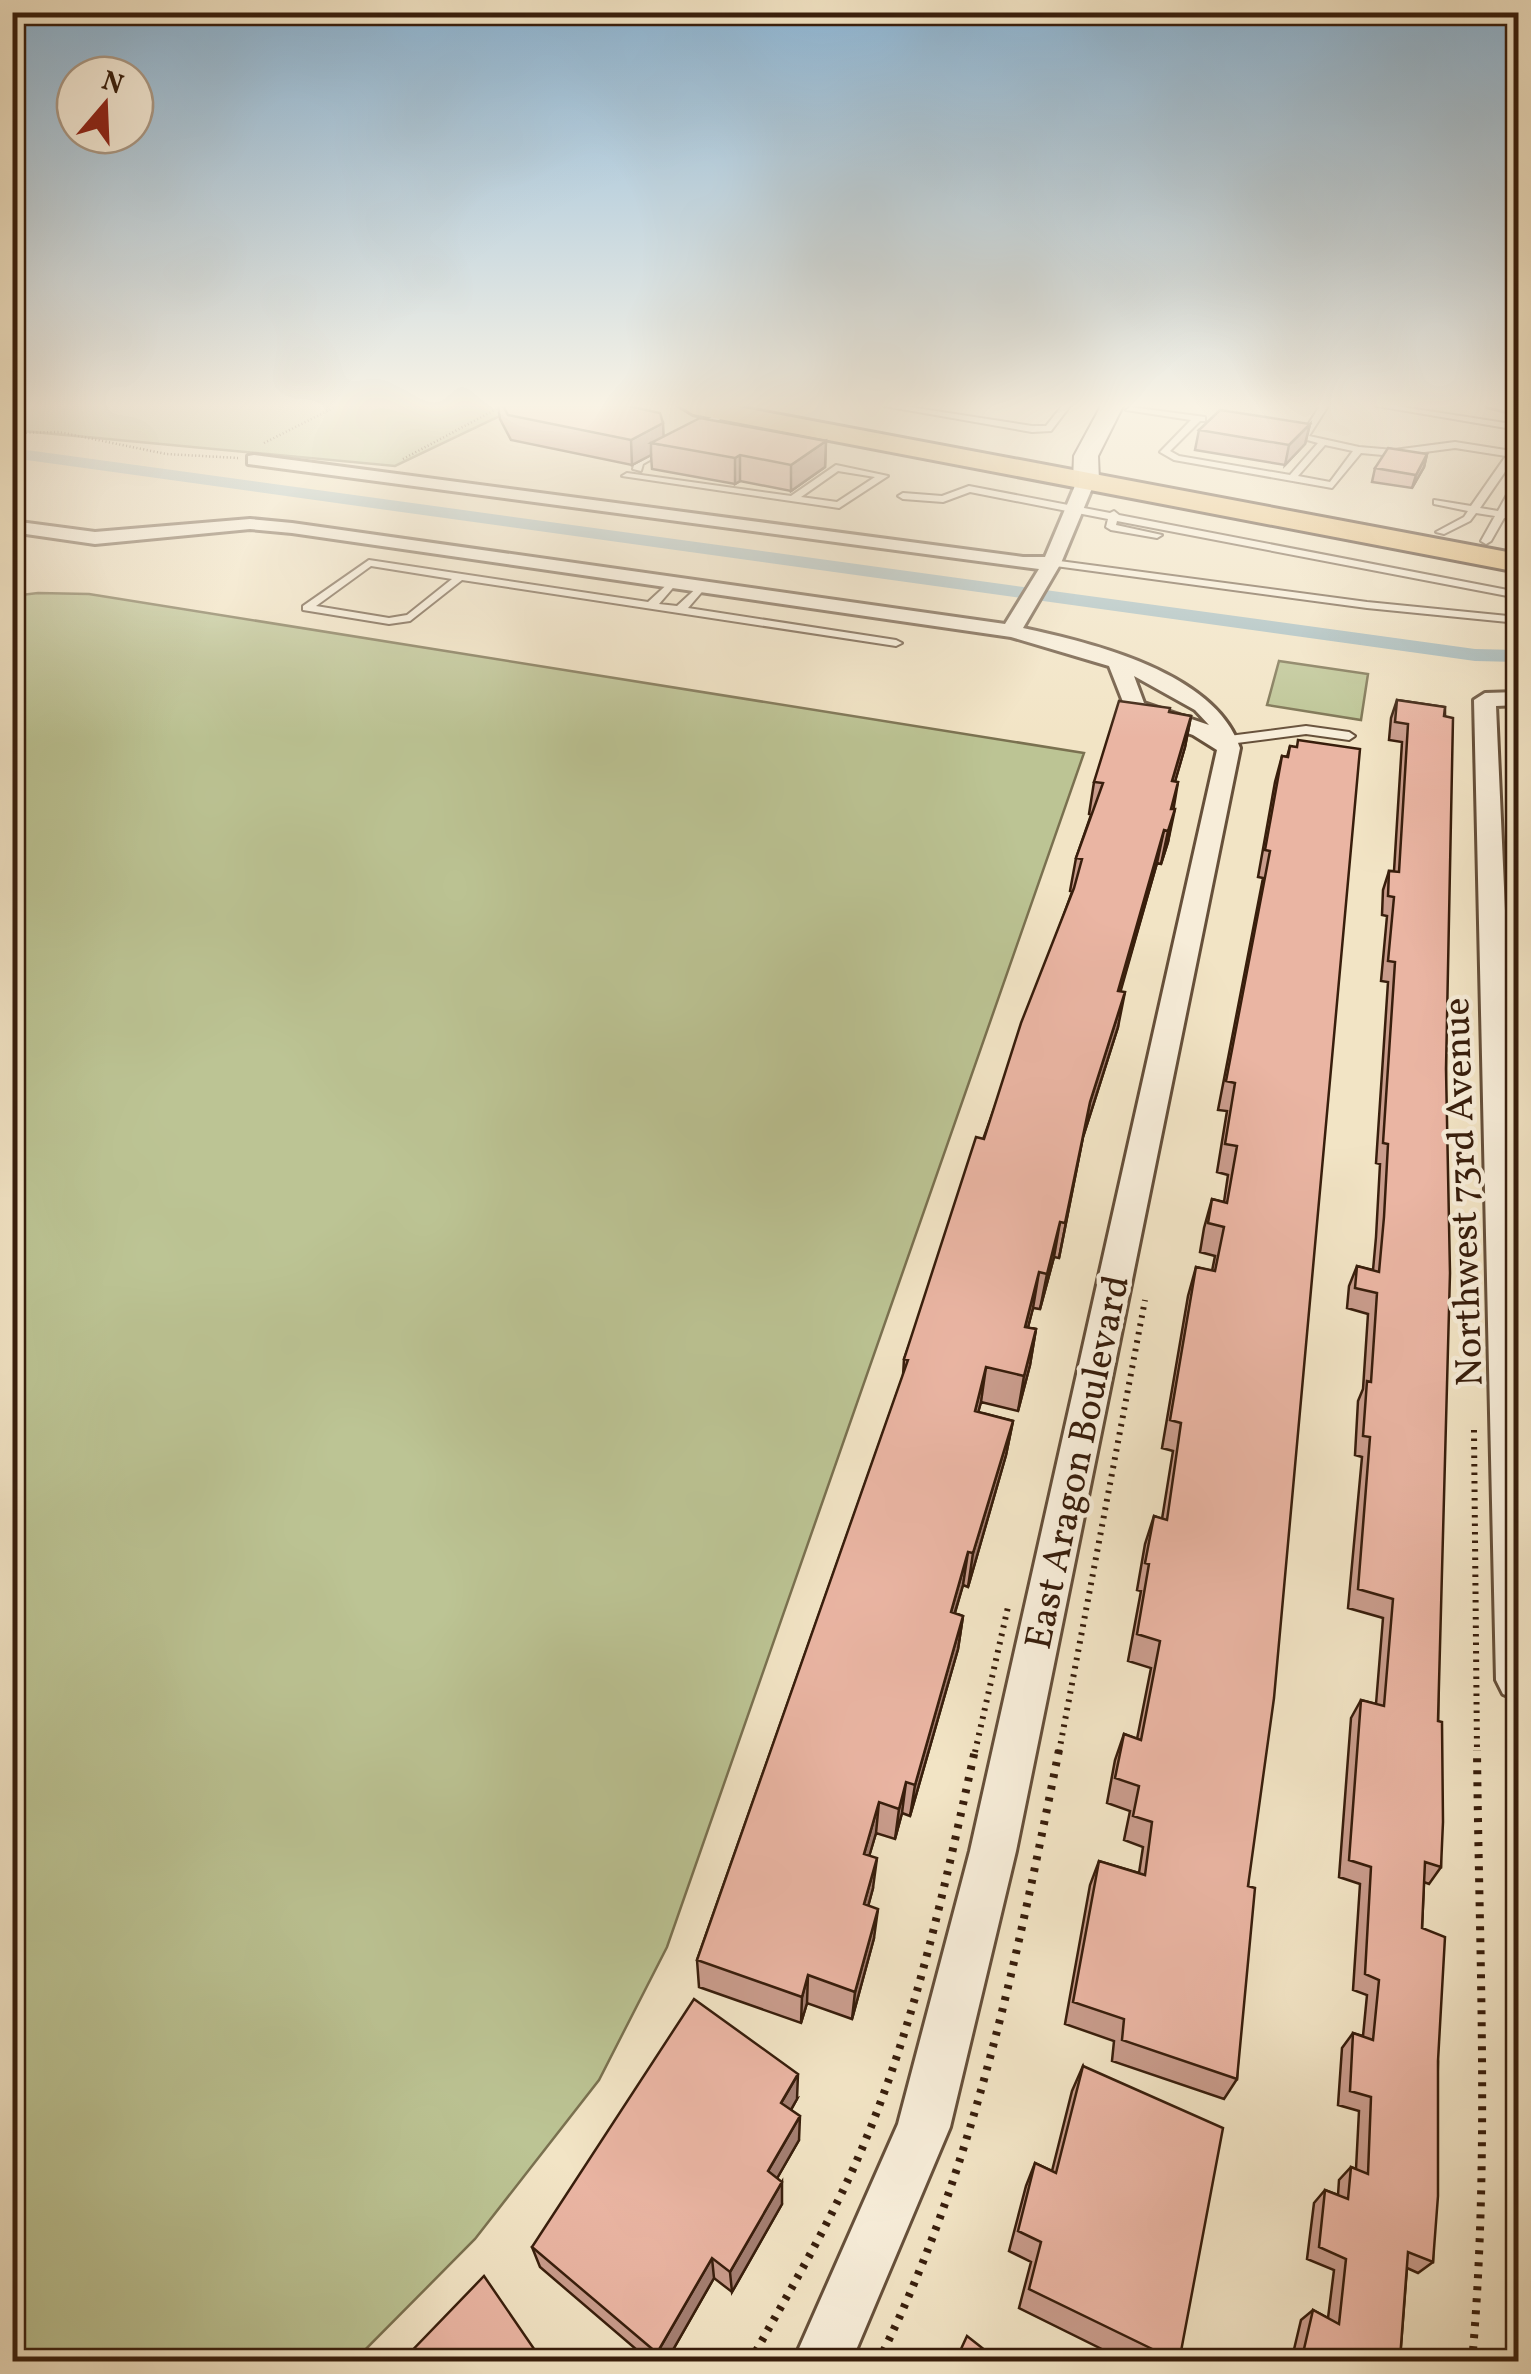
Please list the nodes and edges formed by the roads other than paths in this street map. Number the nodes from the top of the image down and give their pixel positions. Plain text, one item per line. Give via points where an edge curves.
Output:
1 (694, 517) edge
2 (1070, 517) edge
3 (1128, 517) edge
4 (1227, 517) edge
5 (1354, 517) edge
6 (1457, 517) edge
7 (1469, 517) edge
8 (1482, 517) edge
9 (1500, 517) edge
10 (1518, 518) edge
11 (12, 526) edge
12 (1433, 526) junction
13 (1494, 528) junction
14 (1309, 535) junction
15 (1518, 547) edge
16 (1284, 548) junction
17 (1052, 563) junction
18 (1518, 563) edge
19 (460, 577) junction
20 (672, 582) junction
21 (702, 586) junction
22 (1518, 595) edge
23 (651, 606) junction
24 (680, 610) junction
25 (1518, 620) edge
26 (1010, 631) junction
27 (896, 643) dead end
28 (1119, 665) junction
29 (1128, 692) junction
30 (1518, 699) edge
31 (1196, 702) junction
32 (1349, 736) dead end
33 (1229, 744) junction
34 (1518, 1680) edge
35 (822, 2362) edge

1 - 17 street
2 - 17 street
3 - 16 lane
4 - 14 main road
5 - 12 main road
6 - 12 lane
7 - 12 lane
8 - 13 lane
9 - 13 lane
10 - 13 lane
11 - 20 street via 128,538 250,524
12 - 13 main road via 1473,546
12 - 14 main road
12 - 18 main road
13 - 15 main road
14 - 16 lane
14 - 16 lane via 1300,528
14 - 22 lane
17 - 25 lane
17 - 26 street
19 - 19 lane via 369,563 307,608 410,618
19 - 23 lane
20 - 21 street
20 - 23 lane
21 - 24 lane
21 - 26 street
23 - 24 lane
24 - 27 lane
26 - 28 street via 1090,648
28 - 29 street
28 - 31 street
29 - 31 street via 1154,710 1186,710
29 - 33 street via 1135,708
30 - 34 street, Northwest 73rd Avenue via 1485,700
31 - 33 street via 1223,723
32 - 33 lane via 1306,730
33 - 35 street, East Aragon Boulevard via 992,1851 924,2128

